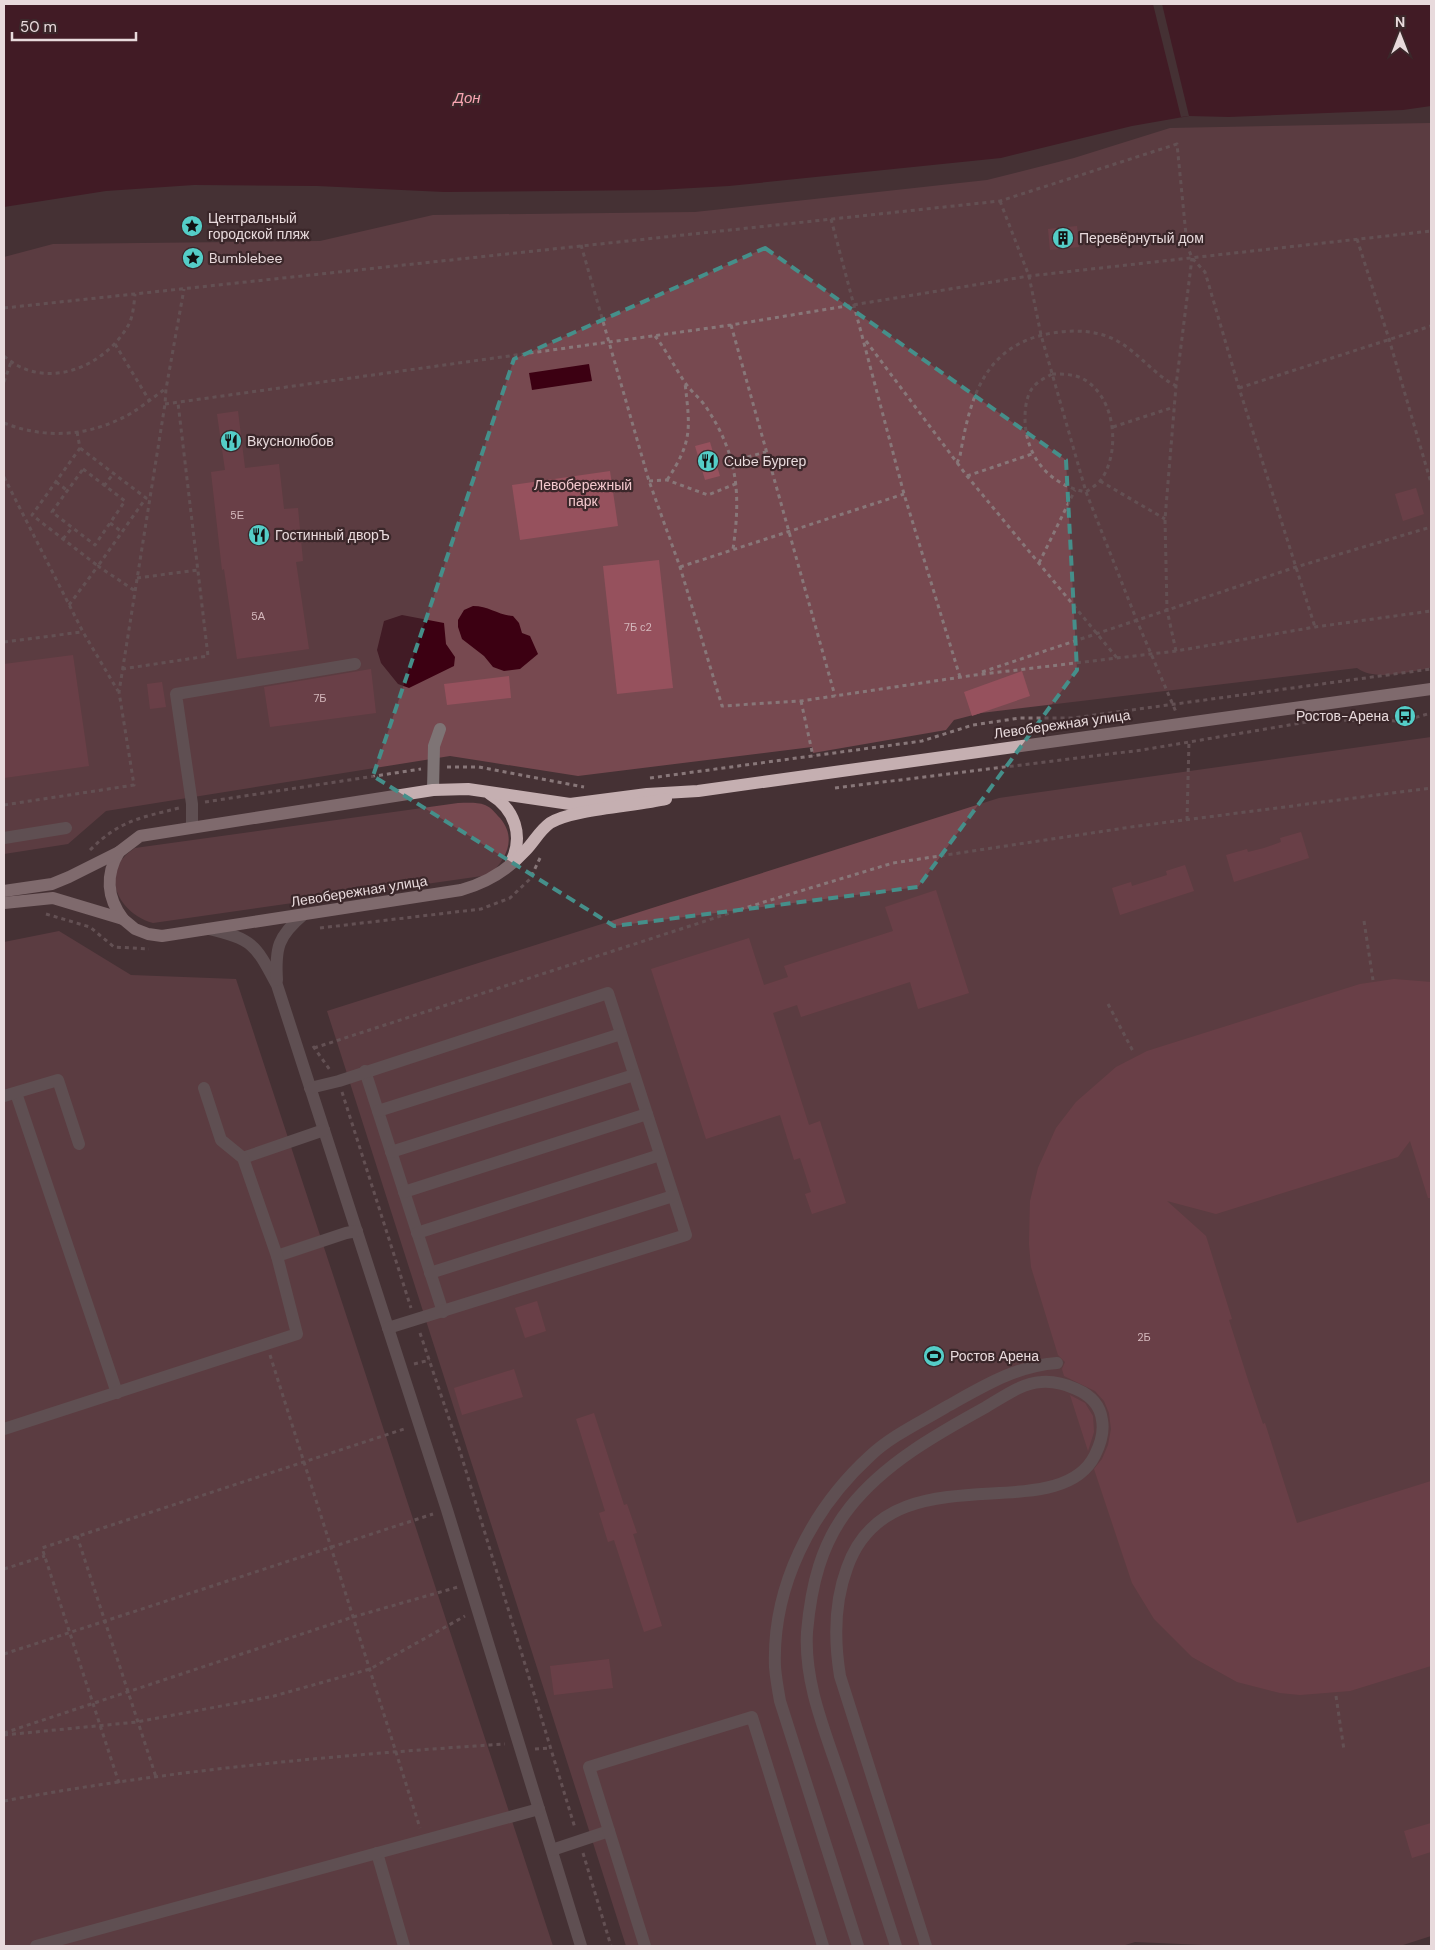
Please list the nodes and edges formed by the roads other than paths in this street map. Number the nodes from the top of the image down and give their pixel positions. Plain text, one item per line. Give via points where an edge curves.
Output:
1 (355, 664) dead end
2 (1431, 689) edge
3 (440, 729) dead end
4 (432, 790) junction
5 (698, 792) junction
6 (488, 793) junction
7 (192, 826) junction
8 (66, 828) dead end
9 (4, 838) edge
10 (119, 852) junction
11 (510, 864) junction
12 (4, 891) edge
13 (4, 903) edge
14 (303, 915) junction
15 (123, 919) junction
16 (209, 928) junction
17 (277, 985) junction
18 (621, 1034) junction
19 (365, 1070) junction
20 (634, 1075) junction
21 (204, 1088) dead end
22 (310, 1088) junction
23 (10, 1095) edge
24 (378, 1112) junction
25 (647, 1114) junction
26 (324, 1130) junction
27 (79, 1144) dead end
28 (391, 1152) junction
29 (660, 1155) junction
30 (242, 1158) junction
31 (404, 1192) junction
32 (673, 1196) junction
33 (357, 1231) junction
34 (417, 1233) junction
35 (277, 1256) junction
36 (430, 1274) junction
37 (443, 1312) junction
38 (388, 1328) junction
39 (1057, 1363) dead end
40 (117, 1393) junction
41 (4, 1429) edge
42 (539, 1809) junction
43 (609, 1831) junction
44 (552, 1850) junction
45 (377, 1853) junction
46 (36, 1946) edge
47 (404, 1946) edge
48 (581, 1946) edge
49 (645, 1946) edge
50 (823, 1946) edge
51 (858, 1946) edge
52 (896, 1946) edge
53 (926, 1946) edge

1 - 7 street via 176,694 192,804
2 - 5 main road, Левобережная улица
3 - 4 street via 434,746
4 - 6 main road, Левобережная улица via 468,789
4 - 7 main road, Левобережная улица
5 - 6 main road, Левобережная улица via 647,794 570,804
5 - 11 main road, Левобережная улица via 568,815 551,822
6 - 11 main road via 507,808 515,824 518,842
7 - 10 main road, Левобережная улица via 140,836
8 - 9 street
10 - 12 main road, Левобережная улица via 52,884
10 - 15 main road via 109,882 112,902
11 - 14 main road, Левобережная улица via 484,883 461,890
13 - 15 main road, Левобережная улица via 53,898
14 - 16 main road, Левобережная улица
14 - 17 street via 286,932 275,953
15 - 16 main road, Левобережная улица via 134,928 162,936
16 - 17 street via 248,941 259,952
17 - 22 street
18 - 19 street via 608,993
18 - 20 street
18 - 24 street
19 - 22 street
19 - 24 street
20 - 25 street
20 - 28 street
21 - 30 street via 221,1140
22 - 26 street
23 - 27 street via 58,1080
23 - 40 street
24 - 28 street
25 - 29 street
25 - 31 street
26 - 30 street
26 - 33 street
28 - 31 street
29 - 32 street
29 - 34 street
30 - 35 street
31 - 34 street
32 - 36 street
32 - 37 street via 686,1235
33 - 35 street
33 - 38 street
34 - 36 street
35 - 40 street via 297,1334
36 - 37 street
37 - 38 street
38 - 42 street
39 - 51 street via 1037,1364 1005,1374 908,1429 871,1455 821,1510 799,1550 784,1590 775,1668 780,1701
40 - 41 street
42 - 44 street
42 - 45 street
43 - 44 street
43 - 49 street
43 - 50 street via 589,1766 752,1717
44 - 48 street
45 - 46 street
45 - 47 street
52 - 53 street via 812,1690 807,1634 820,1558 850,1507 876,1479 915,1450 1023,1386 1040,1382 1067,1385 1090,1395 1101,1415 1102,1430 1097,1450 1086,1469 1076,1478 1045,1488 931,1500 894,1510 863,1535 850,1558 842,1583 835,1647 840,1676

